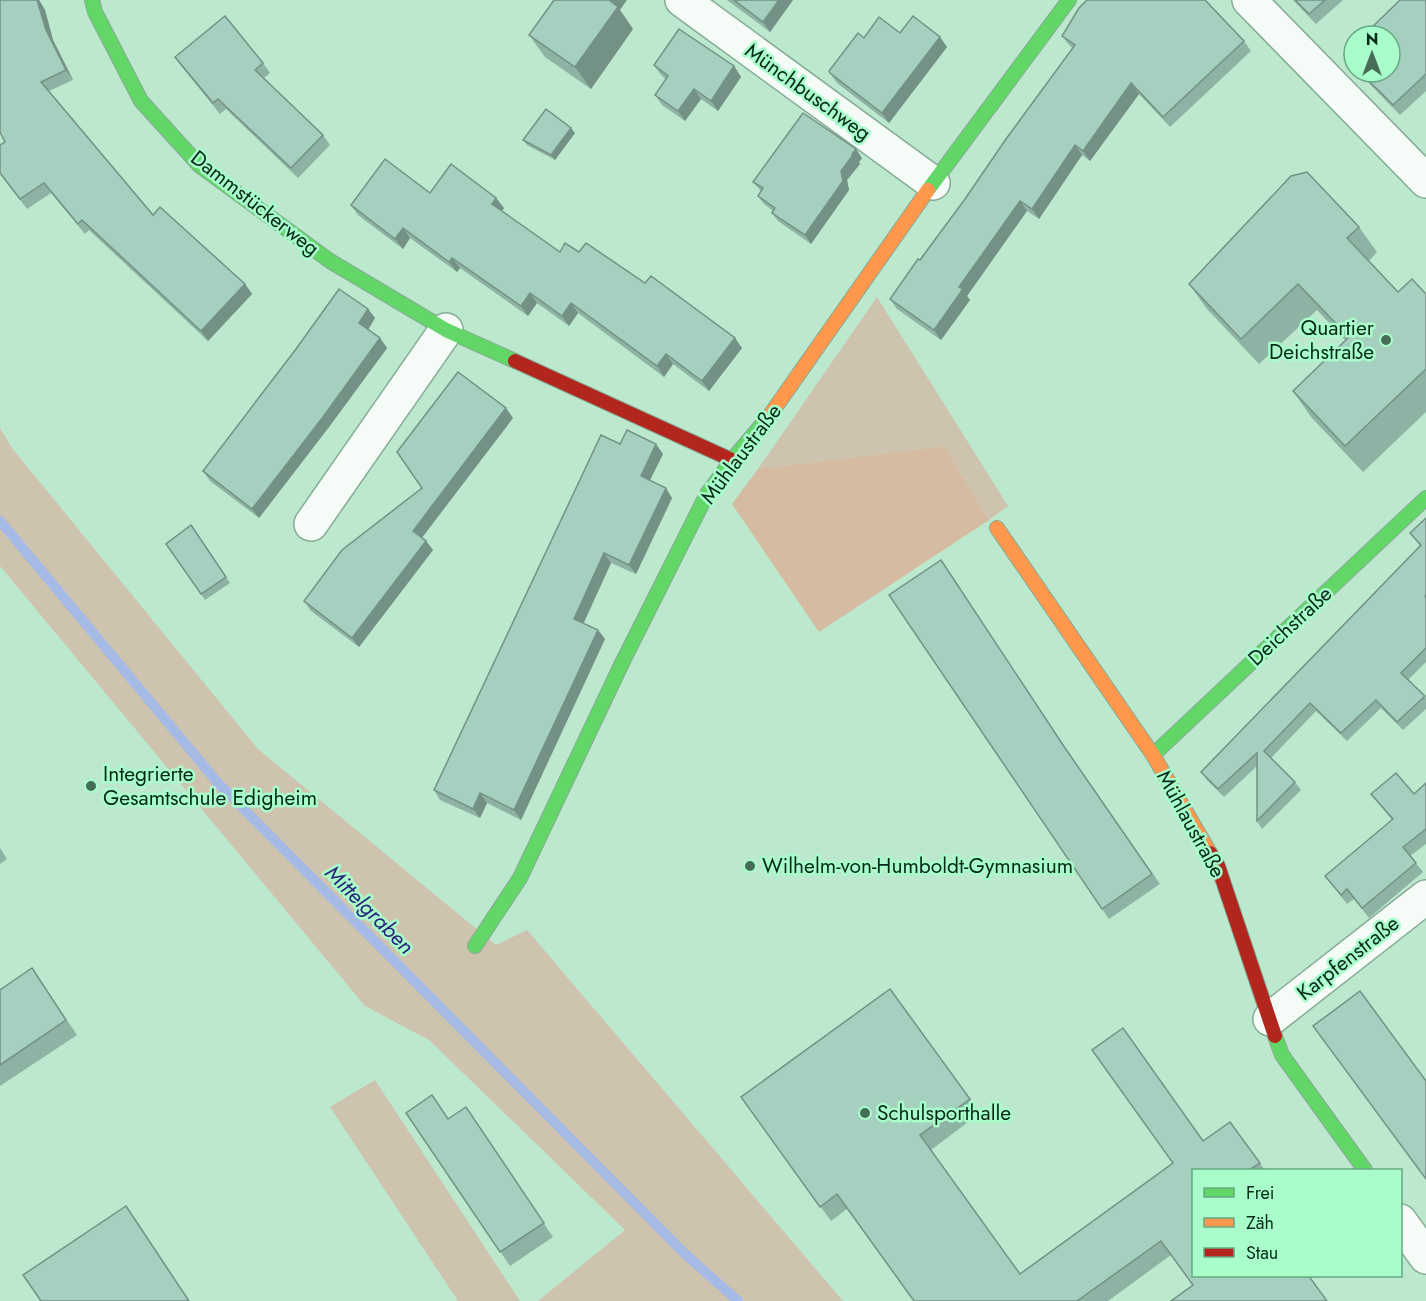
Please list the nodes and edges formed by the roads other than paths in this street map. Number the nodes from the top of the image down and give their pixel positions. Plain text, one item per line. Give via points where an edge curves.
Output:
1 (92, 0) edge
2 (682, 0) edge
3 (1069, 0) edge
4 (1249, 0) edge
5 (1426, 181) edge
6 (933, 183) junction
7 (446, 330) junction
8 (732, 460) junction
9 (1426, 498) edge
10 (311, 524) dead end
11 (997, 528) dead end
12 (1153, 755) junction
13 (1426, 897) edge
14 (475, 946) dead end
15 (1270, 1019) junction
16 (1364, 1169) edge
17 (1402, 1222) edge
18 (1426, 1257) edge

1 - 7 street, Dammstückerweg via 141,101 200,166 330,261
2 - 6 street, Münchbuschweg
3 - 6 street, Mühlaustraße
4 - 5 street
6 - 8 street, Mühlaustraße via 768,418
7 - 8 street, Dammstückerweg
7 - 10 street
8 - 14 street, Mühlaustraße via 707,494 520,878
9 - 12 street, Deichstraße
11 - 12 street, Mühlaustraße
12 - 15 street, Mühlaustraße via 1218,866
13 - 15 street, Karpfenstraße
15 - 16 street, Mühlaustraße via 1282,1055
17 - 18 street

